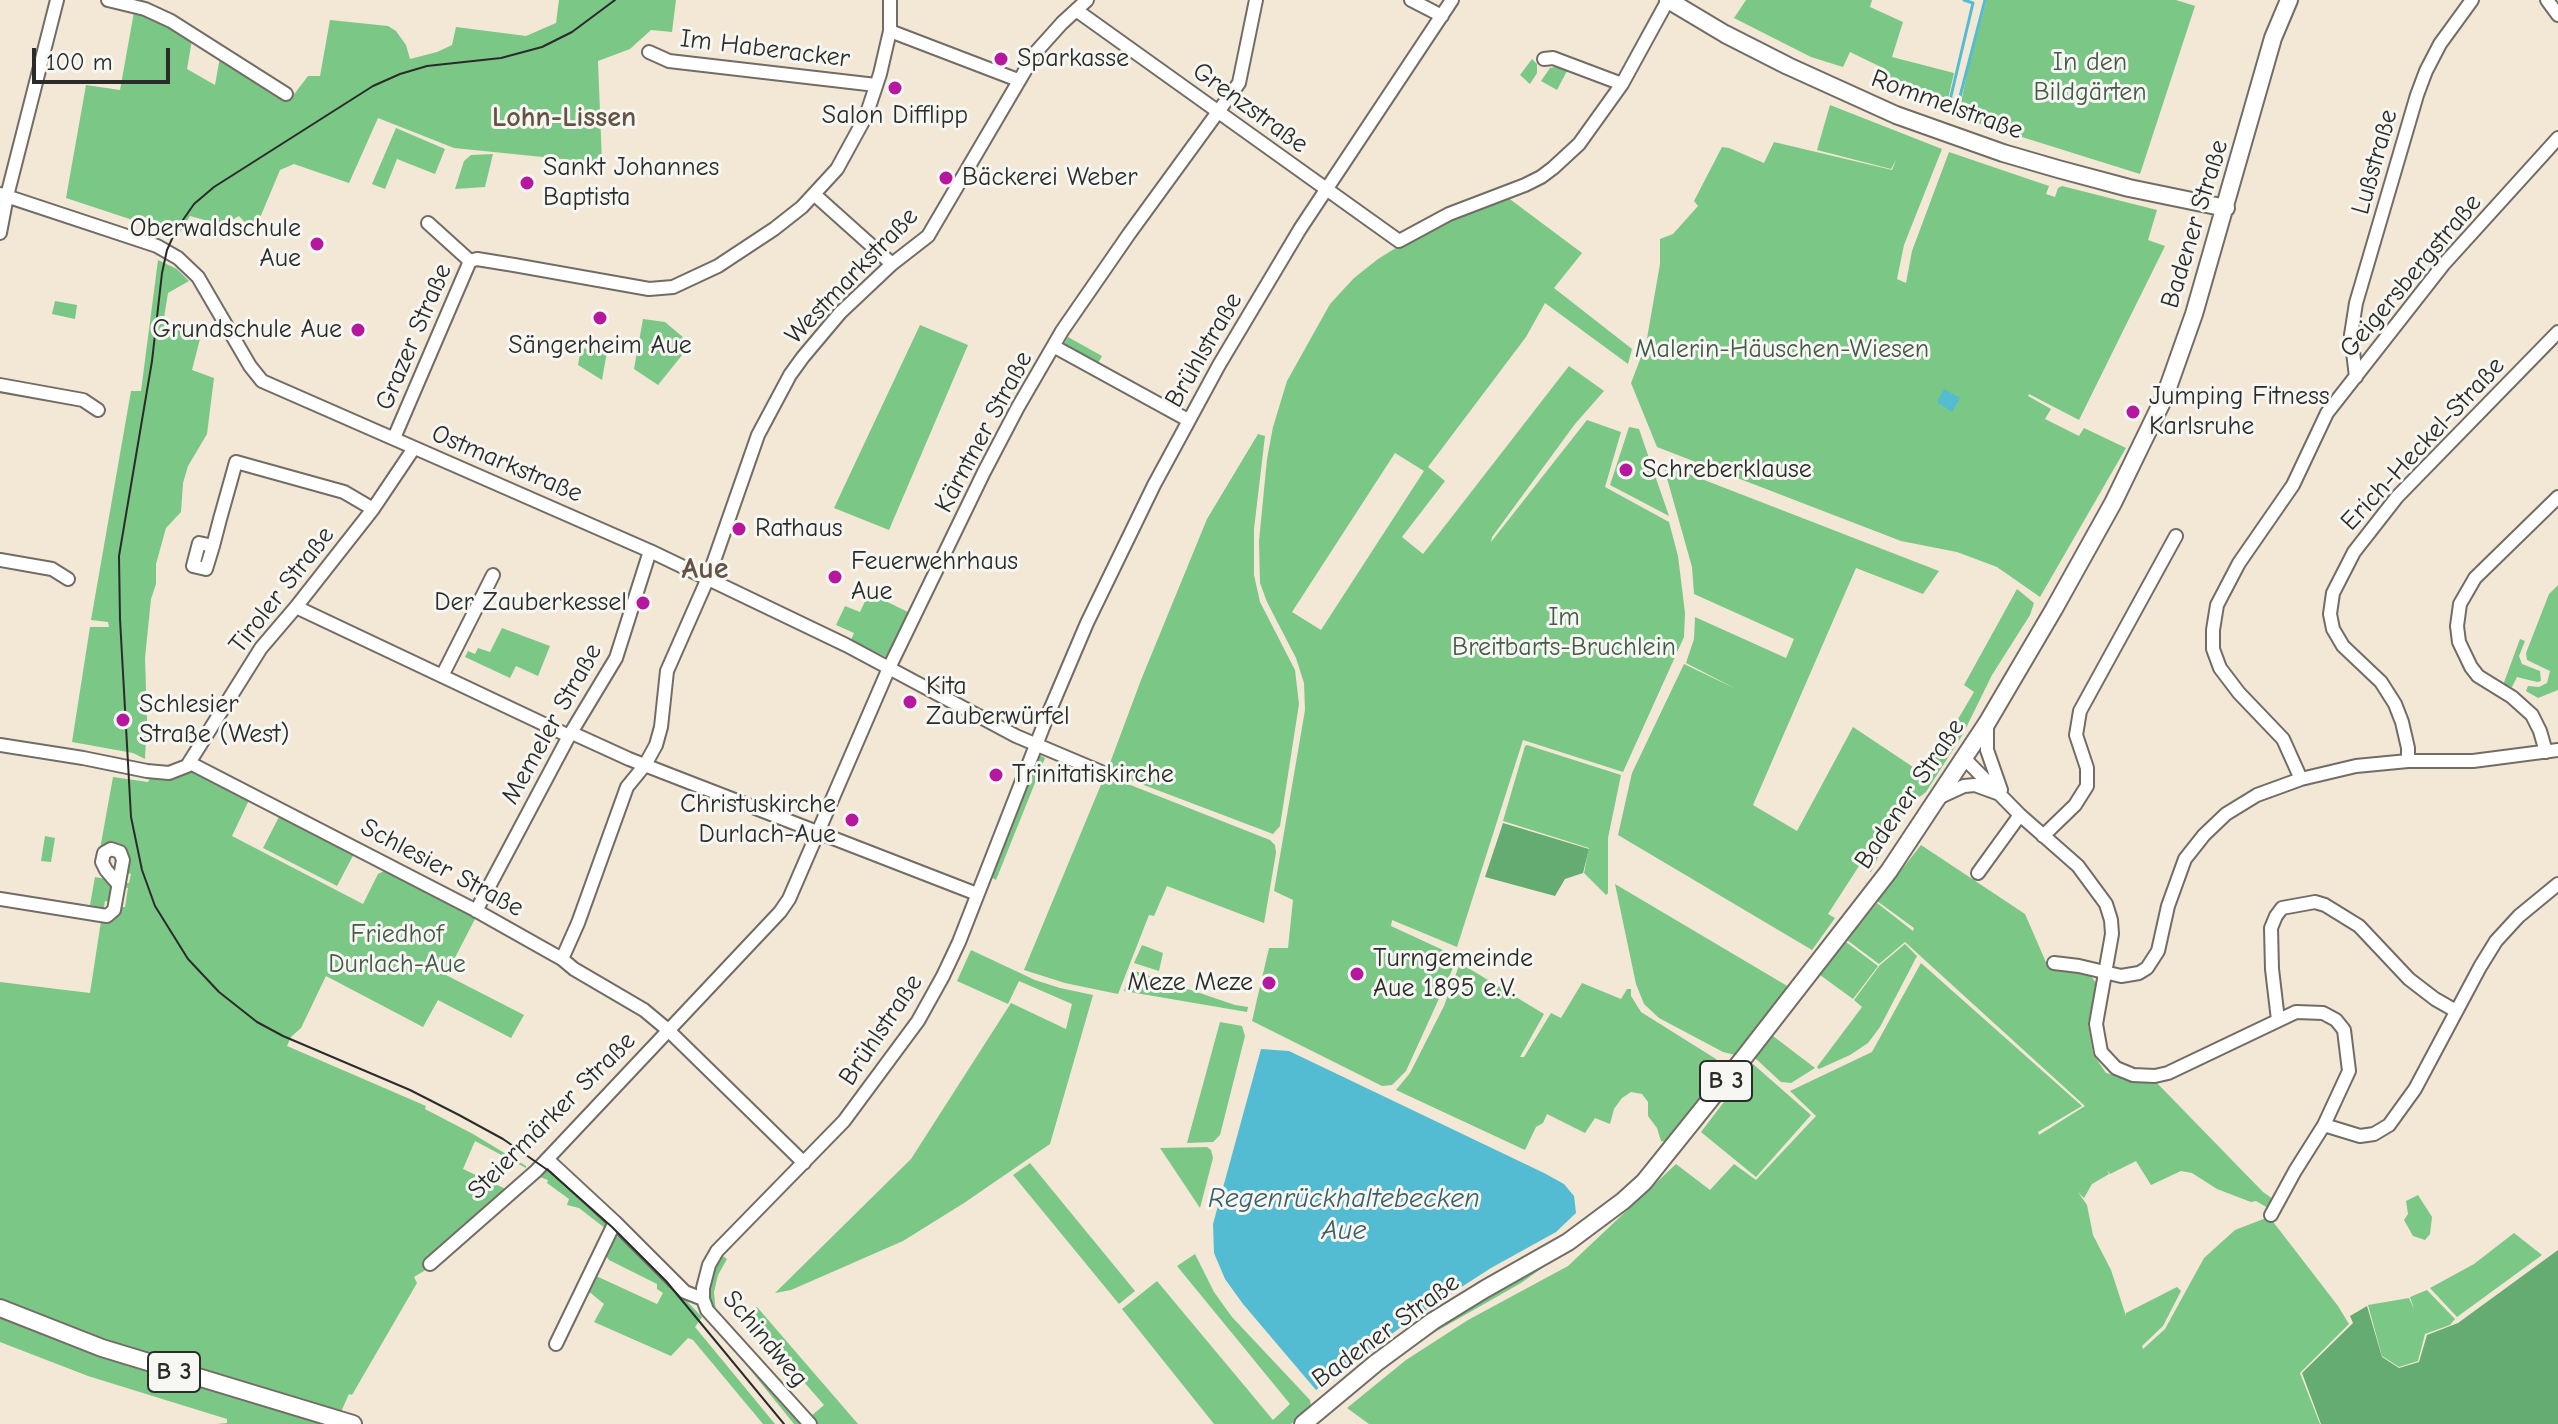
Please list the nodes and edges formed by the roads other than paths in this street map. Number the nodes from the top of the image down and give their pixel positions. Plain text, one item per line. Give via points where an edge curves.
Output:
1 (57, 0) edge
2 (108, 0) edge
3 (890, 0) edge
4 (1087, 0) edge
5 (1256, 0) edge
6 (1411, 0) edge
7 (1452, 0) edge
8 (1668, 0) edge
9 (2289, 0) edge
10 (2472, 0) edge
11 (2547, 0) edge
12 (1076, 10) junction
13 (2558, 15) edge
14 (1442, 16) junction
15 (890, 31) junction
16 (649, 52) dead end
17 (1544, 59) dead end
18 (1018, 80) junction
19 (1622, 84) junction
20 (876, 85) junction
21 (286, 94) dead end
22 (1218, 112) junction
23 (2558, 138) edge
24 (1326, 190) junction
25 (3, 195) edge
26 (815, 195) junction
27 (2226, 208) junction
28 (428, 223) dead end
29 (0, 233) edge
30 (470, 261) junction
31 (892, 264) junction
32 (2558, 332) edge
33 (1055, 347) junction
34 (2353, 348) junction
35 (2375, 352) junction
36 (2356, 377) junction
37 (0, 385) edge
38 (98, 410) dead end
39 (1188, 420) junction
40 (394, 438) junction
41 (414, 448) junction
42 (2558, 497) edge
43 (373, 509) junction
44 (2176, 536) dead end
45 (213, 546) dead end
46 (650, 551) junction
47 (0, 560) edge
48 (493, 575) dead end
49 (708, 578) junction
50 (68, 579) dead end
51 (296, 607) junction
52 (889, 668) junction
53 (442, 676) junction
54 (1987, 723) junction
55 (570, 734) junction
56 (0, 745) edge
57 (1036, 745) junction
58 (2552, 751) edge
59 (1964, 758) junction
60 (2408, 761) junction
61 (190, 763) junction
62 (645, 765) junction
63 (1106, 774) dead end
64 (2301, 779) junction
65 (2004, 797) junction
66 (1938, 798) junction
67 (2020, 815) junction
68 (817, 831) junction
69 (2043, 836) junction
70 (1978, 873) dead end
71 (118, 884) dead end
72 (2558, 884) edge
73 (977, 894) junction
74 (0, 899) edge
75 (476, 911) junction
76 (562, 959) junction
77 (2054, 963) dead end
78 (2106, 971) junction
79 (2456, 1011) junction
80 (2278, 1020) junction
81 (668, 1030) junction
82 (2324, 1125) junction
83 (547, 1159) junction
84 (804, 1163) junction
85 (2271, 1215) dead end
86 (615, 1222) junction
87 (430, 1264) dead end
88 (703, 1299) junction
89 (0, 1308) edge
90 (556, 1344) dead end
91 (353, 1424) edge
92 (810, 1424) edge
93 (1303, 1424) edge

1 - 25 street
2 - 21 street via 171,21
3 - 15 street
4 - 12 street, Westmarkstraße
5 - 22 street, Kärntner Straße via 1239,83
6 - 14 street
7 - 14 street, Brühlstraße
8 - 19 street
8 - 27 main road, Rommelstraße via 1788,66 1896,115 2058,169
9 - 27 main road, Badener Straße / B 3 via 2273,38
10 - 34 street, Lußstraße via 2440,44 2417,95 2356,303
11 - 13 street
12 - 18 street, Westmarkstraße
12 - 22 street, Grenzstraße
14 - 24 street, Brühlstraße
15 - 18 street
15 - 20 street
16 - 20 street, Im Haberacker via 669,61
17 - 19 street
18 - 31 street, Westmarkstraße via 928,236
19 - 24 street, Grenzstraße via 1579,144 1541,177 1449,214 1399,241
20 - 26 street via 852,144
22 - 24 street, Grenzstraße
22 - 33 street, Kärntner Straße
23 - 35 street, Geigersbergstraße via 2443,265
24 - 39 street, Brühlstraße
25 - 29 street
25 - 40 street, Ostmarkstraße via 172,253 198,277 262,381
26 - 30 street via 752,244 673,287 641,289
26 - 31 street
27 - 54 main road, Badener Straße / B 3 via 2165,396 2113,503
28 - 30 street, Grazer Straße
30 - 40 street, Grazer Straße
31 - 49 street, Westmarkstraße via 840,313 790,375 758,435
32 - 60 street, Erich-Heckel-Straße via 2397,497 2354,552 2333,593 2333,629 2395,704
33 - 39 street
33 - 52 street, Kärntner Straße via 984,472
34 - 35 street
34 - 36 street, Lußstraße
35 - 36 street, Geigersbergstraße
36 - 64 street, Geigersbergstraße via 2327,413 2293,485 2228,582 2213,630 2220,668 2283,739
37 - 38 street via 83,400
39 - 57 street, Brühlstraße via 1093,610
40 - 41 street, Ostmarkstraße
41 - 43 street, Tiroler Straße
41 - 46 street, Ostmarkstraße
42 - 58 street via 2475,578 2460,604 2457,626 2471,667 2532,715
43 - 45 street via 344,492 236,462
43 - 51 street, Tiroler Straße
44 - 69 street via 2080,711 2076,735 2087,786
46 - 49 street, Ostmarkstraße
46 - 55 street, Memeler Straße via 616,658
47 - 50 street via 52,569
48 - 53 street
49 - 52 street, Ostmarkstraße
49 - 62 street, Westmarkstraße via 667,671 661,727
51 - 53 street
51 - 61 street, Tiroler Straße via 261,648
52 - 57 street, Ostmarkstraße
52 - 68 street, Kärntner Straße
53 - 55 street
54 - 59 main road, Badener Straße / B 3
54 - 65 street via 1987,750
55 - 62 street
55 - 75 street, Memeler Straße
56 - 61 street via 147,771 169,773
57 - 63 street
57 - 73 street, Brühlstraße
58 - 60 street via 2473,761
59 - 65 street
59 - 66 main road, Badener Straße / B 3
60 - 64 street
61 - 75 street, Schlesier Straße
62 - 68 street
62 - 76 street, Westmarkstraße via 627,787
64 - 78 street via 2242,803 2213,825 2182,865 2154,960 2130,976
65 - 66 street via 1975,785
65 - 67 street
66 - 93 main road, Badener Straße / B 3 via 1889,871 1644,1182 1568,1242 1433,1321
67 - 69 street
67 - 70 street
68 - 73 street
68 - 81 street, Kärntner Straße via 780,912
69 - 78 street via 2078,866 2106,904 2112,934
71 - 74 street via 114,910 107,916
72 - 79 street via 2496,941
73 - 84 street, Brühlstraße via 918,1021 858,1105
75 - 76 street, Schlesier Straße
76 - 81 street, Schlesier Straße
77 - 78 street
78 - 80 street via 2097,1012 2098,1045 2116,1068 2133,1075 2168,1073
79 - 80 street via 2409,979 2359,926 2315,902 2282,908 2271,928
79 - 82 street via 2415,1089 2389,1125 2360,1136
80 - 82 street via 2296,1012 2323,1013 2344,1030 2349,1071
81 - 83 street, Steiermärker Straße
81 - 84 street, Schlesier Straße
82 - 85 street
83 - 86 street, Schindweg
83 - 87 street, Steiermärker Straße
84 - 88 street, Brühlstraße via 717,1251 706,1272
86 - 88 street, Schindweg via 685,1292
86 - 90 street
88 - 92 street, Schindweg via 714,1319
89 - 91 main road, B 3 via 112,1352

